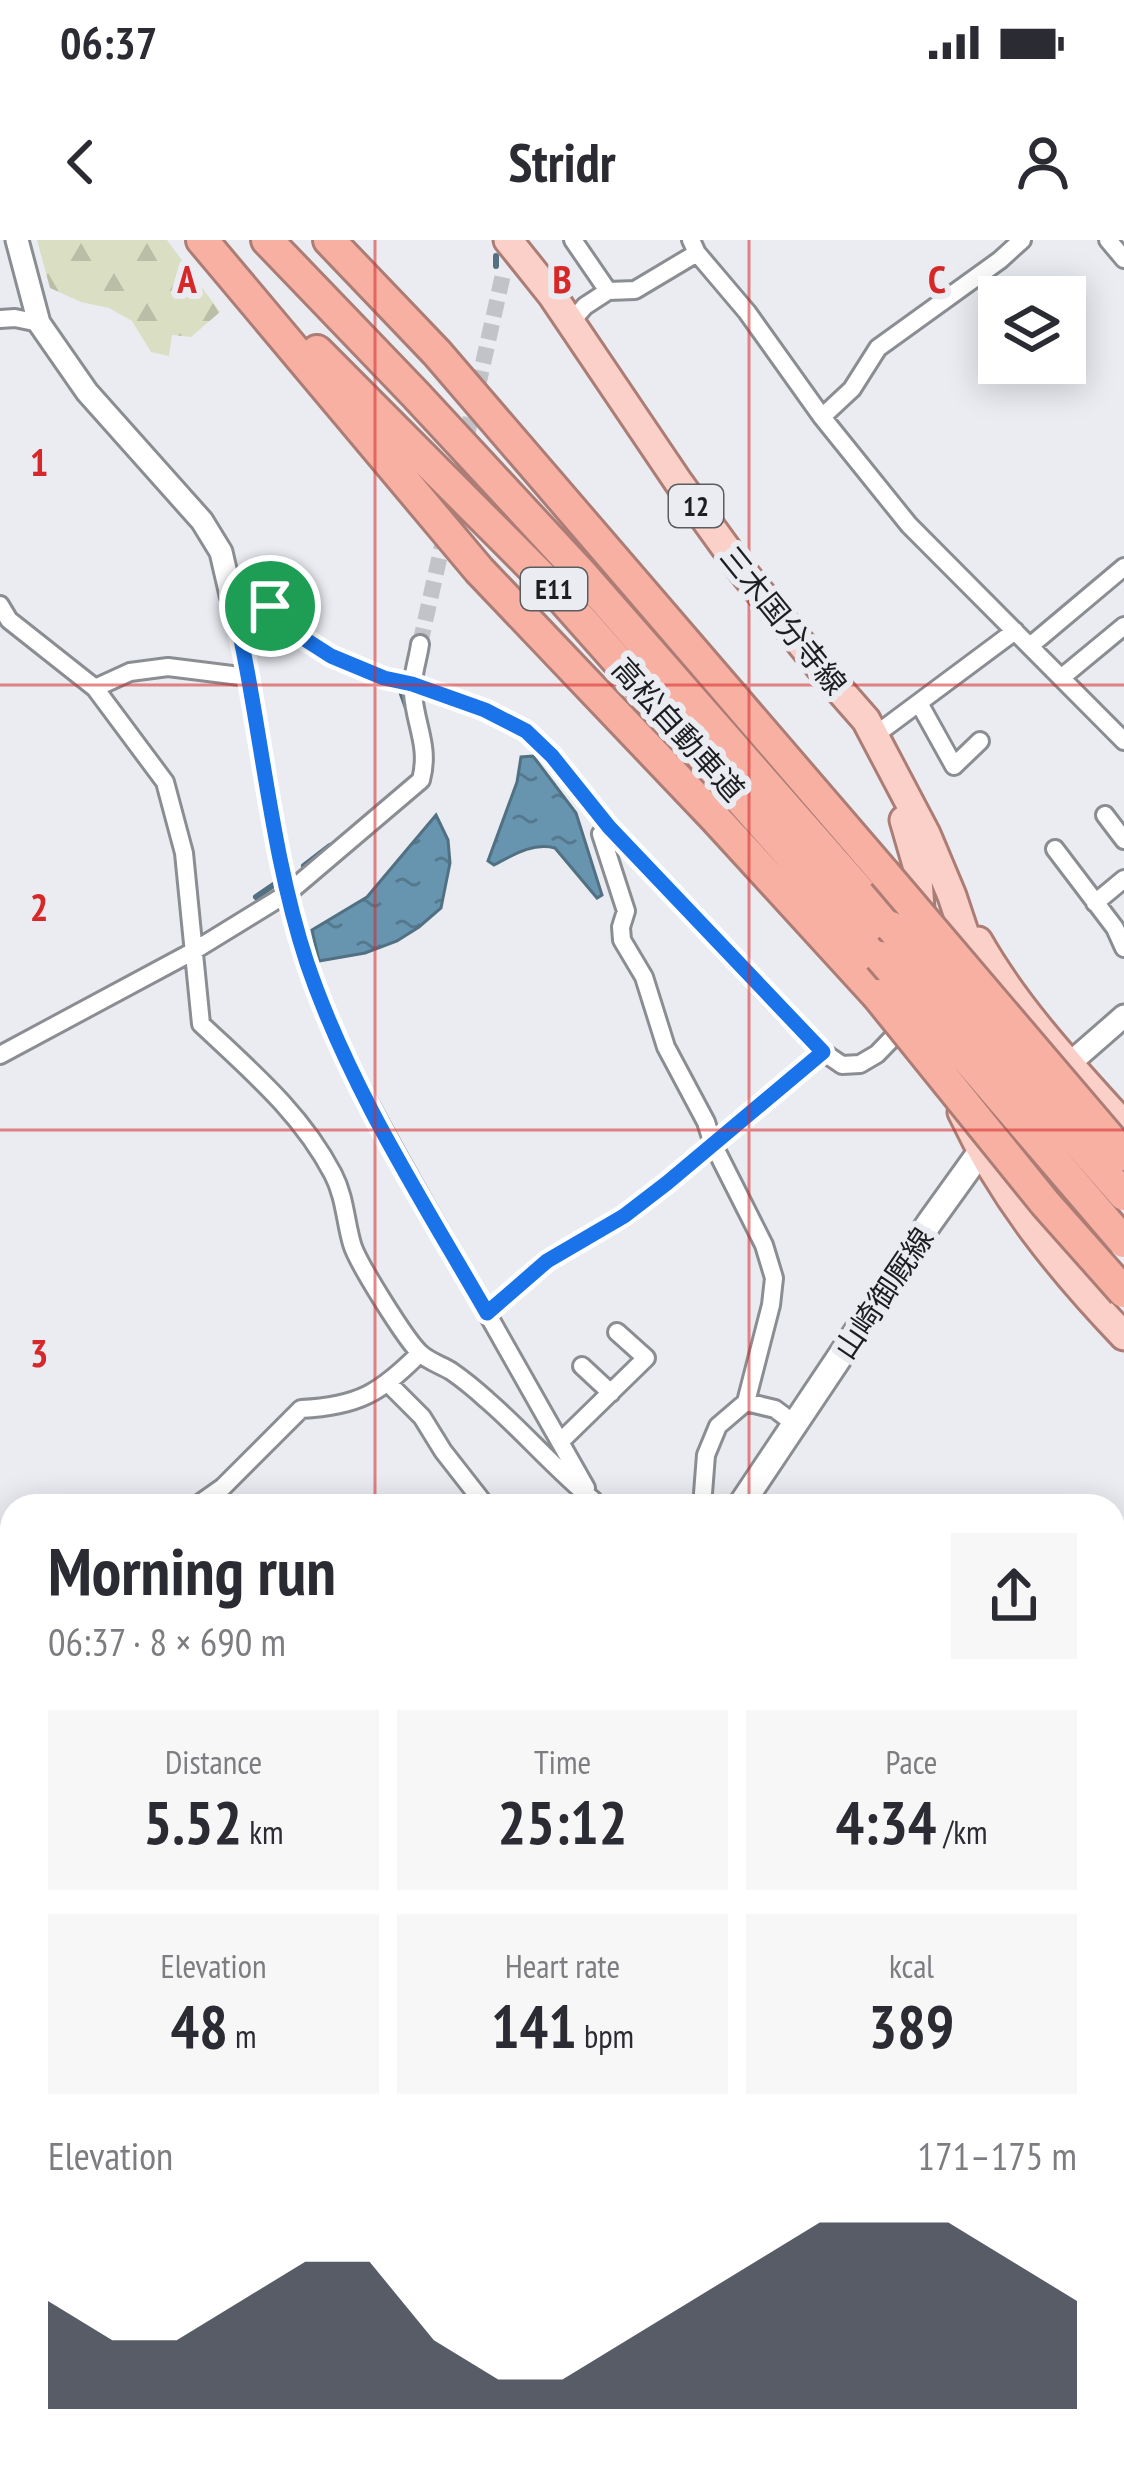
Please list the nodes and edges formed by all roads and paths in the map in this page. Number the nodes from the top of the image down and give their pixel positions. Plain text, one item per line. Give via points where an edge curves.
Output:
1 (17, 240) edge
2 (205, 240) edge
3 (267, 240) edge
4 (329, 240) edge
5 (573, 240) edge
6 (1022, 240) edge
7 (1108, 240) edge
8 (694, 246) edge
9 (508, 248) edge
10 (1124, 259) edge
11 (608, 291) junction
12 (0, 319) edge
13 (571, 322) junction
14 (39, 323) junction
15 (822, 417) junction
16 (1124, 567) edge
17 (231, 595) junction
18 (0, 605) edge
19 (1124, 626) edge
20 (1015, 631) junction
21 (420, 644) tunnel mouth
22 (1030, 646) junction
23 (248, 677) junction
24 (1061, 677) junction
25 (412, 684) junction
26 (94, 688) junction
27 (919, 703) junction
28 (874, 736) junction
29 (980, 741) dead end
30 (1124, 741) edge
31 (890, 767) junction
32 (1105, 815) dead end
33 (609, 827) junction
34 (1124, 840) edge
35 (1055, 848) dead end
36 (1124, 879) edge
37 (288, 892) junction
38 (952, 896) junction
39 (1095, 903) junction
40 (1124, 948) edge
41 (192, 952) junction
42 (931, 999) junction
43 (1124, 1016) edge
44 (823, 1052) junction
45 (0, 1055) edge
46 (1068, 1064) junction
47 (1038, 1091) junction
48 (1124, 1125) edge
49 (712, 1144) junction
50 (981, 1151) junction
51 (1124, 1155) edge
52 (1124, 1180) edge
53 (1124, 1195) edge
54 (1124, 1242) edge
55 (1124, 1292) edge
56 (487, 1313) junction
57 (617, 1332) dead end
58 (1124, 1336) edge
59 (420, 1353) junction
60 (583, 1366) dead end
61 (389, 1384) junction
62 (611, 1393) junction
63 (746, 1402) junction
64 (796, 1424) junction
65 (560, 1442) junction
66 (213, 1494) edge
67 (477, 1494) edge
68 (584, 1494) edge
69 (590, 1494) edge
70 (703, 1494) edge
71 (748, 1494) edge

1 - 14 street
2 - 54 highway, 高松自動車道 / E11, bridge via 554,589
2 - 55 highway, bridge via 479,570 877,995
3 - 53 highway, 高松自動車道 / E11, bridge via 580,572
4 - 51 highway, bridge via 436,353
5 - 11 street
6 - 15 street via 878,349
7 - 10 street
8 - 11 street via 635,290
8 - 15 street
9 - 13 main road, 三木国分寺線 / 12
11 - 13 street
12 - 14 street
13 - 28 main road, 三木国分寺線 / 12 via 731,555
14 - 17 street via 87,392 202,521
15 - 20 street via 909,525
16 - 22 street
17 - 23 street
17 - 25 street via 270,606 331,656
18 - 26 street
19 - 24 street
20 - 22 street
20 - 27 street
21 - 25 street
22 - 24 street
23 - 26 street via 168,667
23 - 37 street
24 - 30 street
25 - 33 street via 526,731
25 - 37 street via 426,762 421,779
26 - 41 street via 165,782 184,853
27 - 28 street
27 - 29 street via 954,766
28 - 31 main road, 三木国分寺線 / 12
31 - 38 main road, 三木国分寺線 / 12
31 - 42 main road, 三木国分寺線 / 12 via 917,865
32 - 34 street
33 - 44 street
33 - 49 street via 601,834 626,911 622,940
35 - 39 street
36 - 39 street
37 - 41 street
37 - 56 street via 340,1046
38 - 46 main road via 990,962
38 - 47 main road, 三木国分寺線 / 12 via 990,1011
39 - 40 street
41 - 45 street
41 - 59 street via 201,1024 304,1126 334,1177 352,1246
42 - 44 street via 860,1064 842,1065
42 - 50 main road, 三木国分寺線 / 12 via 937,1052
43 - 46 street
44 - 49 street
46 - 47 street
46 - 48 main road
47 - 50 main road, 山崎御厩線
47 - 52 main road, 三木国分寺線 / 12
49 - 56 street
49 - 63 street via 774,1278
50 - 58 main road, 三木国分寺線 / 12 via 1052,1256
50 - 64 main road, 山崎御厩線
56 - 65 street
57 - 62 street via 646,1358
59 - 61 street
59 - 68 street via 484,1396
60 - 62 street
61 - 66 street via 361,1400 301,1409
61 - 67 street
62 - 65 street
63 - 64 street via 775,1408
63 - 70 street via 718,1426
64 - 71 main road, 山崎御厩線
65 - 69 street

